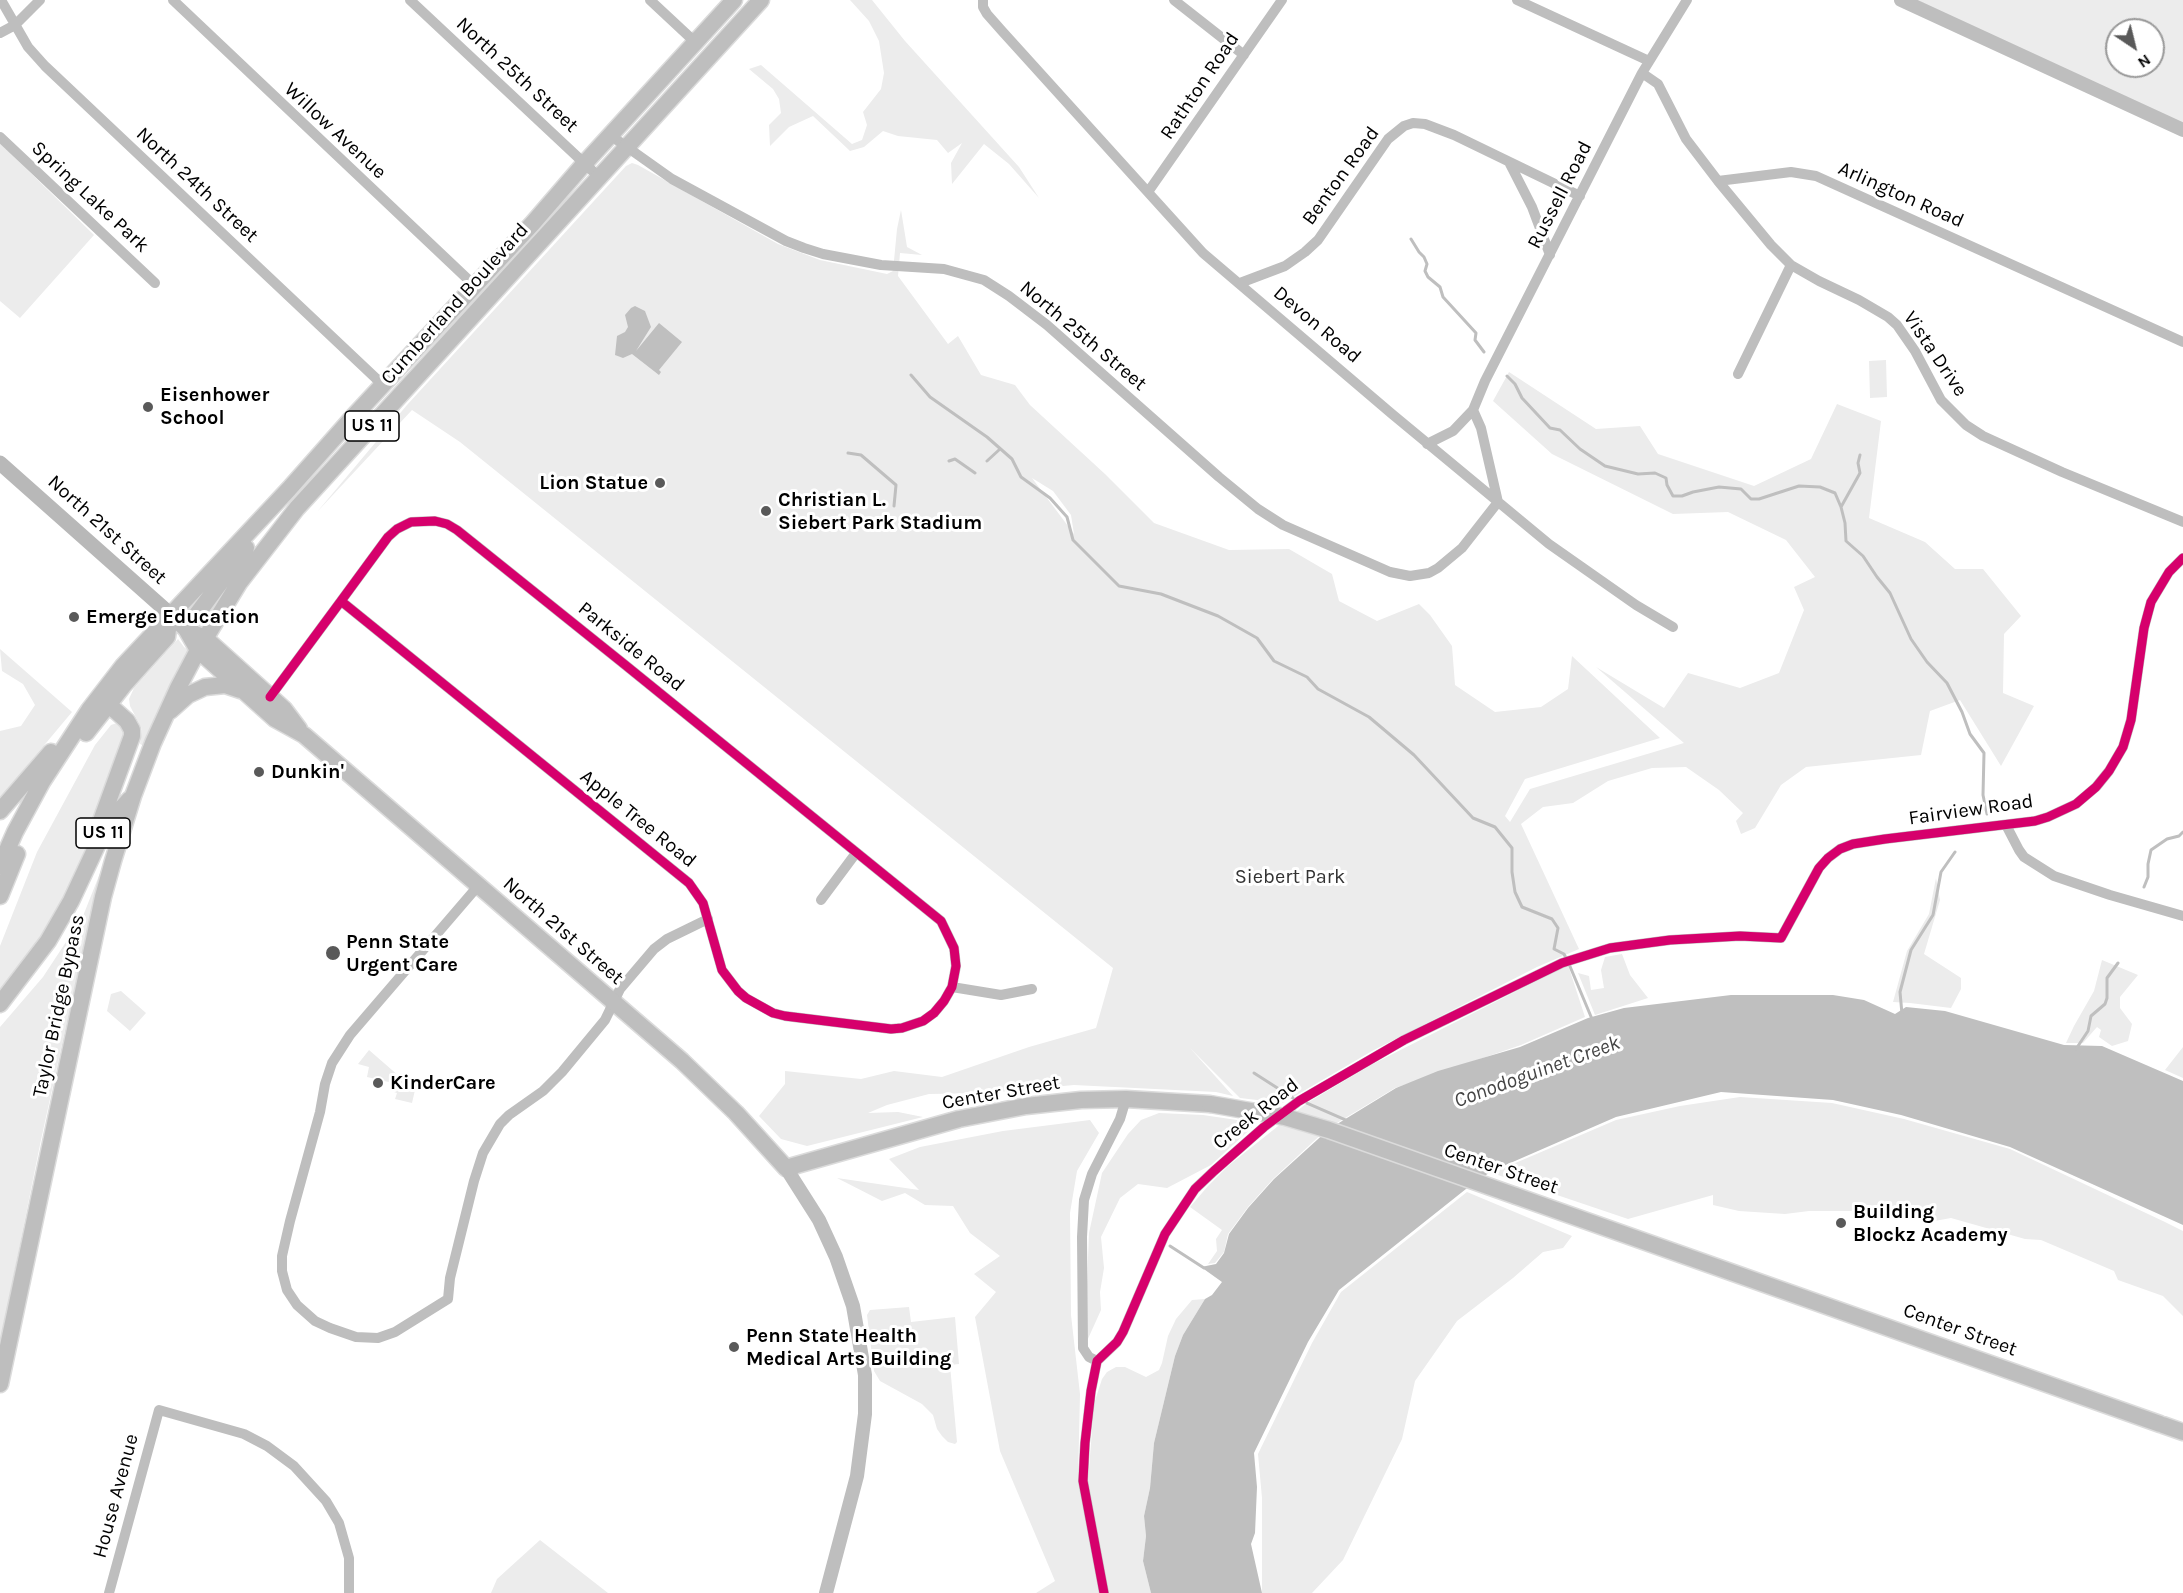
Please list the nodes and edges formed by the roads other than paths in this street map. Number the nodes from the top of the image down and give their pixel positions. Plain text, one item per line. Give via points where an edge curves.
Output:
1 (1, 0) edge
2 (40, 0) edge
3 (172, 0) edge
4 (410, 0) edge
5 (650, 0) edge
6 (734, 0) edge
7 (761, 0) edge
8 (1174, 0) edge
9 (1282, 0) edge
10 (1517, 0) edge
11 (1687, 0) edge
12 (1901, 0) edge
13 (982, 2) edge
14 (15, 25) junction
15 (0, 33) edge
16 (695, 42) junction
17 (1244, 55) junction
18 (1649, 61) junction
19 (1642, 73) junction
20 (2183, 130) edge
21 (610, 135) junction
22 (0, 137) edge
23 (626, 148) junction
24 (1509, 162) junction
25 (584, 164) junction
26 (599, 177) junction
27 (1718, 181) junction
28 (1148, 192) junction
29 (1580, 196) junction
30 (533, 224) junction
31 (1550, 255) junction
32 (1791, 265) junction
33 (155, 283) dead end
34 (1240, 283) junction
35 (475, 286) junction
36 (480, 309) junction
37 (2183, 342) edge
38 (1738, 374) dead end
39 (383, 385) junction
40 (1473, 410) junction
41 (1427, 444) junction
42 (1, 467) edge
43 (289, 489) junction
44 (1498, 502) junction
45 (2183, 522) edge
46 (2183, 558) edge
47 (340, 601) junction
48 (170, 614) junction
49 (1673, 627) dead end
50 (186, 629) junction
51 (202, 644) junction
52 (246, 693) junction
53 (107, 696) junction
54 (270, 697) junction
55 (165, 716) junction
56 (304, 735) junction
57 (133, 796) junction
58 (0, 812) edge
59 (2006, 825) junction
60 (856, 853) junction
61 (0, 866) edge
62 (84, 876) junction
63 (478, 886) junction
64 (0, 896) edge
65 (821, 900) dead end
66 (2183, 916) edge
67 (708, 919) junction
68 (1749, 936) joint
69 (952, 987) junction
70 (1032, 989) dead end
71 (613, 1002) junction
72 (0, 1004) edge
73 (1126, 1099) junction
74 (786, 1168) junction
75 (1097, 1361) junction
76 (0, 1384) edge
77 (2183, 1431) edge
78 (109, 1593) edge
79 (349, 1593) edge
80 (826, 1593) edge
81 (1104, 1593) edge

1 - 14 street, North 24th Street
2 - 14 street
3 - 35 street, Willow Avenue
4 - 25 street, North 25th Street
5 - 16 street
6 - 16 main road, Cumberland Boulevard / US 11
7 - 23 main road, Cumberland Boulevard / US 11
8 - 17 street
9 - 17 street, Rathton Road
10 - 18 street
11 - 18 street, Russell Road
12 - 20 street
13 - 28 street, Devon Road via 987,14
14 - 15 street
14 - 39 street, North 24th Street via 45,66
16 - 21 main road, Cumberland Boulevard / US 11
17 - 28 street, Rathton Road
18 - 19 street, Russell Road
19 - 27 street via 1658,84 1686,139
19 - 29 street, Russell Road
21 - 23 street, North 25th Street
21 - 25 main road, Cumberland Boulevard / US 11
22 - 33 street, Spring Lake Park
23 - 26 main road, Cumberland Boulevard / US 11
23 - 44 street, North 25th Street via 672,179 786,242 822,254 881,265 944,269 984,280 1047,325 1258,509 1283,525 1390,572 1410,576 1438,568 1461,548
24 - 29 street, Benton Road
24 - 31 street
24 - 34 street, Benton Road via 1439,128 1413,123 1404,126 1388,138 1305,252 1285,266
25 - 26 street, North 25th Street
25 - 30 main road, Cumberland Boulevard / US 11
26 - 36 main road, Cumberland Boulevard / US 11
27 - 32 street, Vista Drive
27 - 37 street, Arlington Road via 1791,172 1816,176
28 - 34 street, Devon Road via 1203,253
29 - 31 street, Russell Road
30 - 35 main road, Cumberland Boulevard / US 11
30 - 36 main road via 521,248 487,287
31 - 40 street, Russell Road
32 - 38 street
32 - 45 street, Vista Drive via 1888,317 1910,343 1941,400 1966,425 2062,472
34 - 41 street, Devon Road
35 - 39 main road, Cumberland Boulevard / US 11
36 - 51 main road, Cumberland Boulevard / US 11 via 291,516 239,583
39 - 43 main road, Cumberland Boulevard / US 11
40 - 41 street, Russell Road via 1453,430
40 - 44 street
41 - 44 street, Devon Road
42 - 48 main road, North 21st Street
43 - 48 main road, Cumberland Boulevard / US 11
43 - 50 main road
44 - 49 street, Devon Road via 1590,574
46 - 59 street, Fairview Road via 2164,579 2151,602 2130,729 2109,771 2084,798 2062,811 2035,821
47 - 54 street, Parkside Road
47 - 60 street, Parkside Road via 397,529 423,520 447,524
47 - 67 street, Apple Tree Road via 681,875 696,892
48 - 50 main road, North 21st Street
48 - 53 main road, US 11
50 - 51 main road, North 21st Street
51 - 52 main road, North 21st Street
51 - 54 main road, North 21st Street
51 - 55 main road, Taylor Bridge Bypass / US 11
52 - 55 main road via 225,685 205,687
52 - 56 main road, North 21st Street via 275,718
53 - 58 main road, US 11
53 - 61 main road via 73,734 42,782
53 - 62 main road via 127,721 132,736 104,808
53 - 64 main road via 42,804
54 - 56 main road, North 21st Street
55 - 57 main road, Taylor Bridge Bypass / US 11
56 - 63 main road, North 21st Street
57 - 62 main road, US 11 via 107,824
57 - 76 main road, Taylor Bridge Bypass via 103,897
59 - 66 street via 2024,857 2054,876
59 - 68 street, Fairview Road via 1885,839 1840,849 1819,867 1781,938
60 - 65 street
60 - 69 street, Parkside Road via 941,921 955,954
62 - 72 main road, US 11 via 48,941
63 - 71 main road, North 21st Street
63 - 71 street via 350,1035 332,1063 282,1257 284,1282 297,1305 315,1321 356,1336 378,1338 395,1332 448,1299 466,1212 483,1153 493,1134 508,1115 543,1091 562,1072 605,1020
67 - 69 street, Apple Tree Road via 717,959 728,980 746,998 773,1013 902,1028 934,1013
67 - 71 street via 654,949
68 - 75 street, Creek Road via 1670,940 1610,948 1575,958 1437,1023 1299,1101 1195,1189 1165,1234 1123,1332
69 - 70 street via 1001,995
71 - 74 main road, North 21st Street via 716,1094
73 - 74 main road, Center Street via 1061,1102 992,1112
73 - 75 street via 1084,1200 1083,1348
73 - 77 main road, Center Street, bridge via 1210,1104 1318,1126
74 - 80 street via 814,1211 836,1257 853,1306 864,1375 865,1414 857,1476
75 - 81 street via 1083,1481
78 - 79 street, House Avenue via 159,1410 244,1434 294,1466 326,1501 339,1523 349,1558

